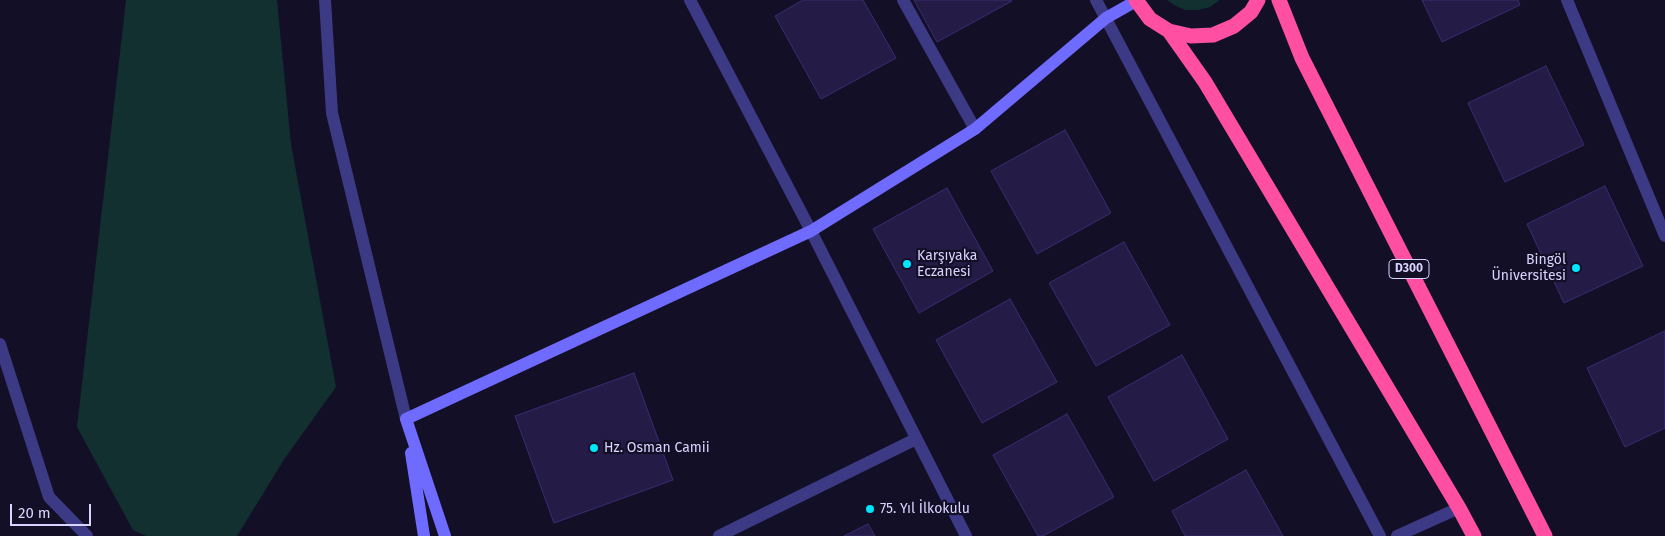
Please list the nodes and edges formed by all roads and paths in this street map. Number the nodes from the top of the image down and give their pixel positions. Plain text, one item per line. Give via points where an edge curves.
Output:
1 (325, 0) edge
2 (690, 0) edge
3 (903, 0) edge
4 (1096, 0) edge
5 (1136, 0) edge
6 (1258, 0) edge
7 (1279, 0) edge
8 (1567, 0) edge
9 (1106, 18) junction
10 (1169, 31) junction
11 (975, 130) junction
12 (810, 231) junction
13 (1665, 236) edge
14 (0, 344) edge
15 (406, 419) junction
16 (916, 439) junction
17 (1459, 508) junction
18 (87, 536) edge
19 (424, 536) edge
20 (445, 536) edge
21 (719, 536) edge
22 (966, 536) edge
23 (1380, 536) edge
24 (1397, 536) edge
25 (1474, 536) edge
26 (1545, 536) edge

1 - 15 street via 332,114
2 - 12 street
3 - 11 street
4 - 9 street
5 - 9 street
5 - 10 highway via 1150,19
6 - 10 highway via 1251,12 1234,26 1213,35 1191,36
7 - 26 highway, D300 via 1302,58
8 - 13 street
9 - 11 street
9 - 23 street
10 - 17 highway via 1205,82
11 - 12 street
12 - 15 street
12 - 16 street
14 - 18 street via 49,497
15 - 19 street
15 - 20 street
16 - 21 street
16 - 22 street
17 - 24 street
17 - 25 highway

